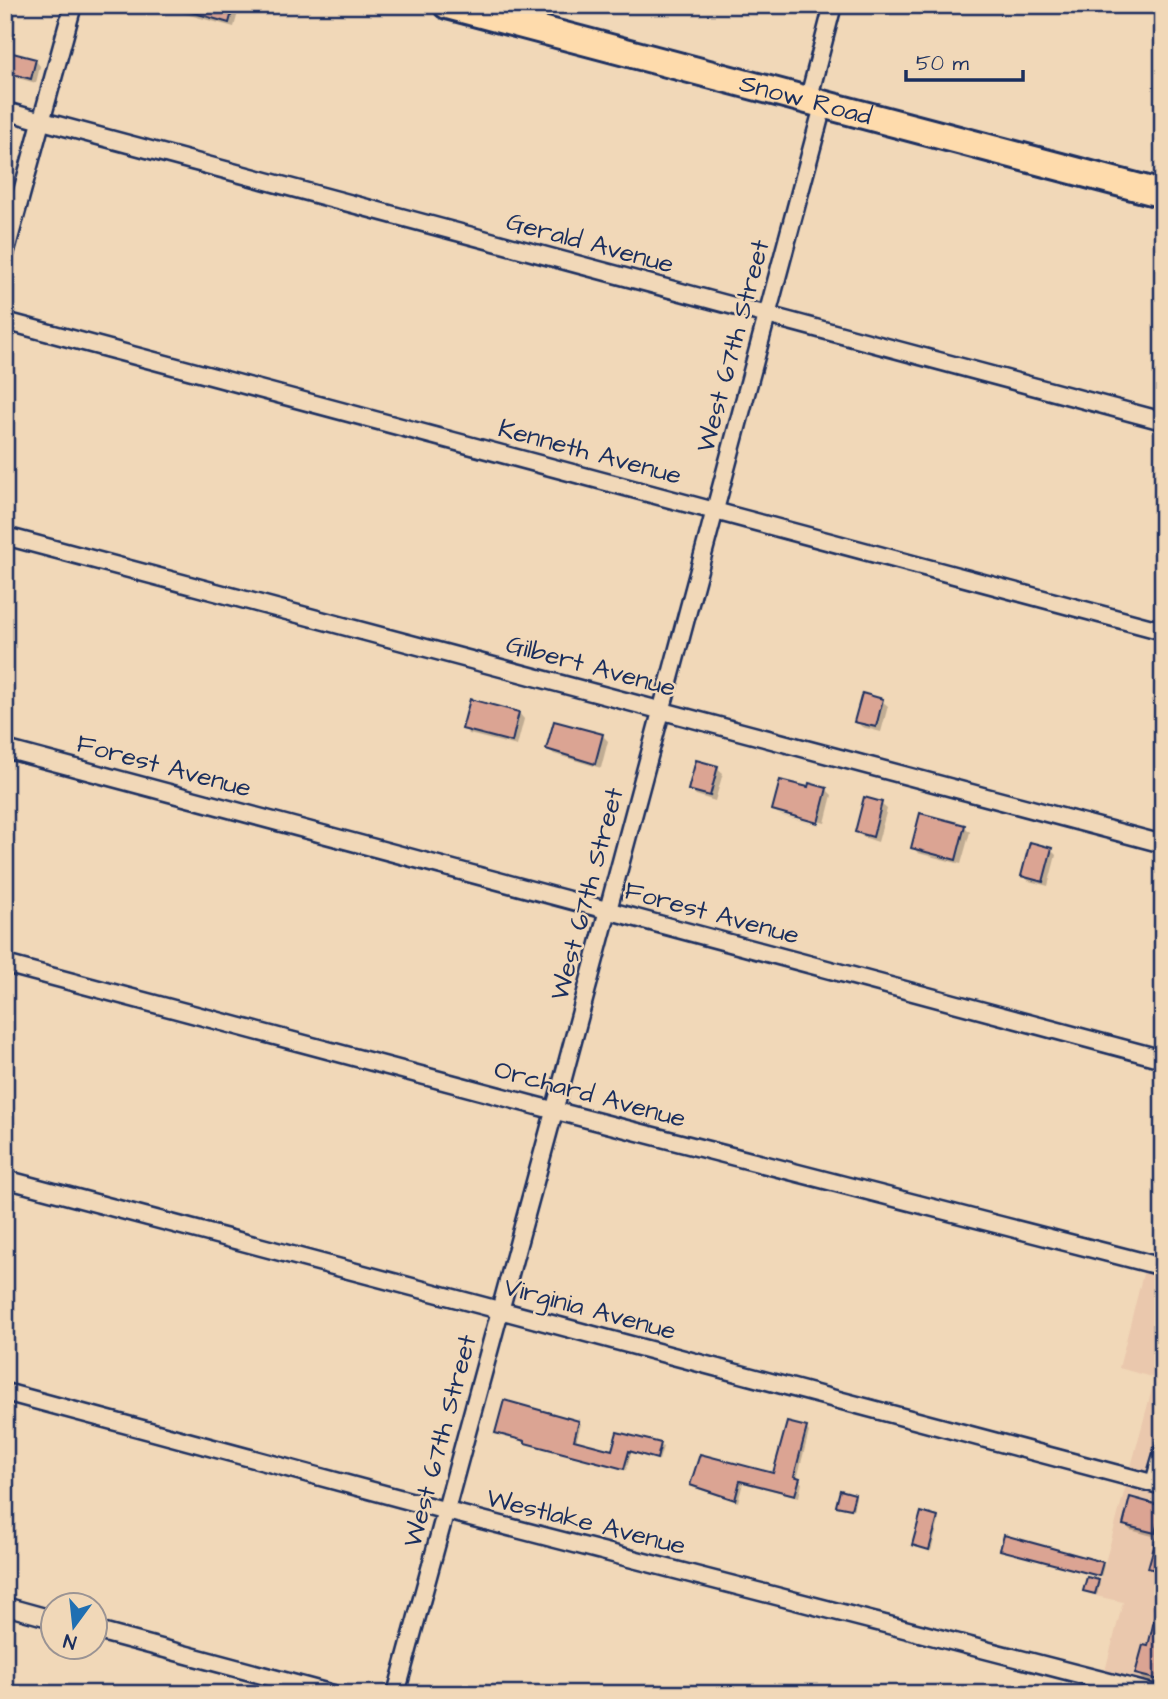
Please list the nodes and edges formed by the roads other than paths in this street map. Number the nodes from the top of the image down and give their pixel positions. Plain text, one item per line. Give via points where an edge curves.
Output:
1 (73, 5) edge
2 (447, 5) edge
3 (833, 5) edge
4 (815, 103) junction
5 (5, 111) edge
6 (42, 121) junction
7 (1163, 194) edge
8 (5, 254) edge
9 (766, 315) junction
10 (5, 321) edge
11 (1163, 421) edge
12 (713, 510) junction
13 (5, 536) edge
14 (1163, 631) edge
15 (662, 710) junction
16 (5, 748) edge
17 (1163, 844) edge
18 (607, 910) junction
19 (5, 964) edge
20 (1163, 1059) edge
21 (554, 1110) junction
22 (5, 1179) edge
23 (1163, 1267) edge
24 (501, 1311) junction
25 (5, 1392) edge
26 (1163, 1437) edge
27 (1156, 1484) edge
28 (447, 1511) junction
29 (5, 1606) edge
30 (38, 1615) edge
31 (108, 1634) edge
32 (333, 1694) edge
33 (396, 1694) edge
34 (1156, 1694) edge

1 - 6 street
2 - 4 main road, Snow Road
3 - 4 street, West 67th Street
4 - 7 main road, Snow Road
4 - 9 street, West 67th Street
5 - 6 street, Gerald Avenue
6 - 8 street
6 - 9 street, Gerald Avenue
9 - 11 street, Gerald Avenue
9 - 12 street, West 67th Street
10 - 12 street, Kenneth Avenue
12 - 14 street, Kenneth Avenue
12 - 15 street, West 67th Street
13 - 15 street, Gilbert Avenue
15 - 17 street, Gilbert Avenue
15 - 18 street, West 67th Street
16 - 18 street, Forest Avenue
18 - 20 street, Forest Avenue
18 - 21 street, West 67th Street
19 - 21 street, Orchard Avenue
21 - 23 street, Orchard Avenue
21 - 24 street, West 67th Street
22 - 24 street, Virginia Avenue
24 - 27 street, Virginia Avenue
24 - 28 street, West 67th Street
25 - 28 street, Westlake Avenue
26 - 27 lane
28 - 33 street, West 67th Street
28 - 34 street, Westlake Avenue
29 - 30 street
31 - 32 street

